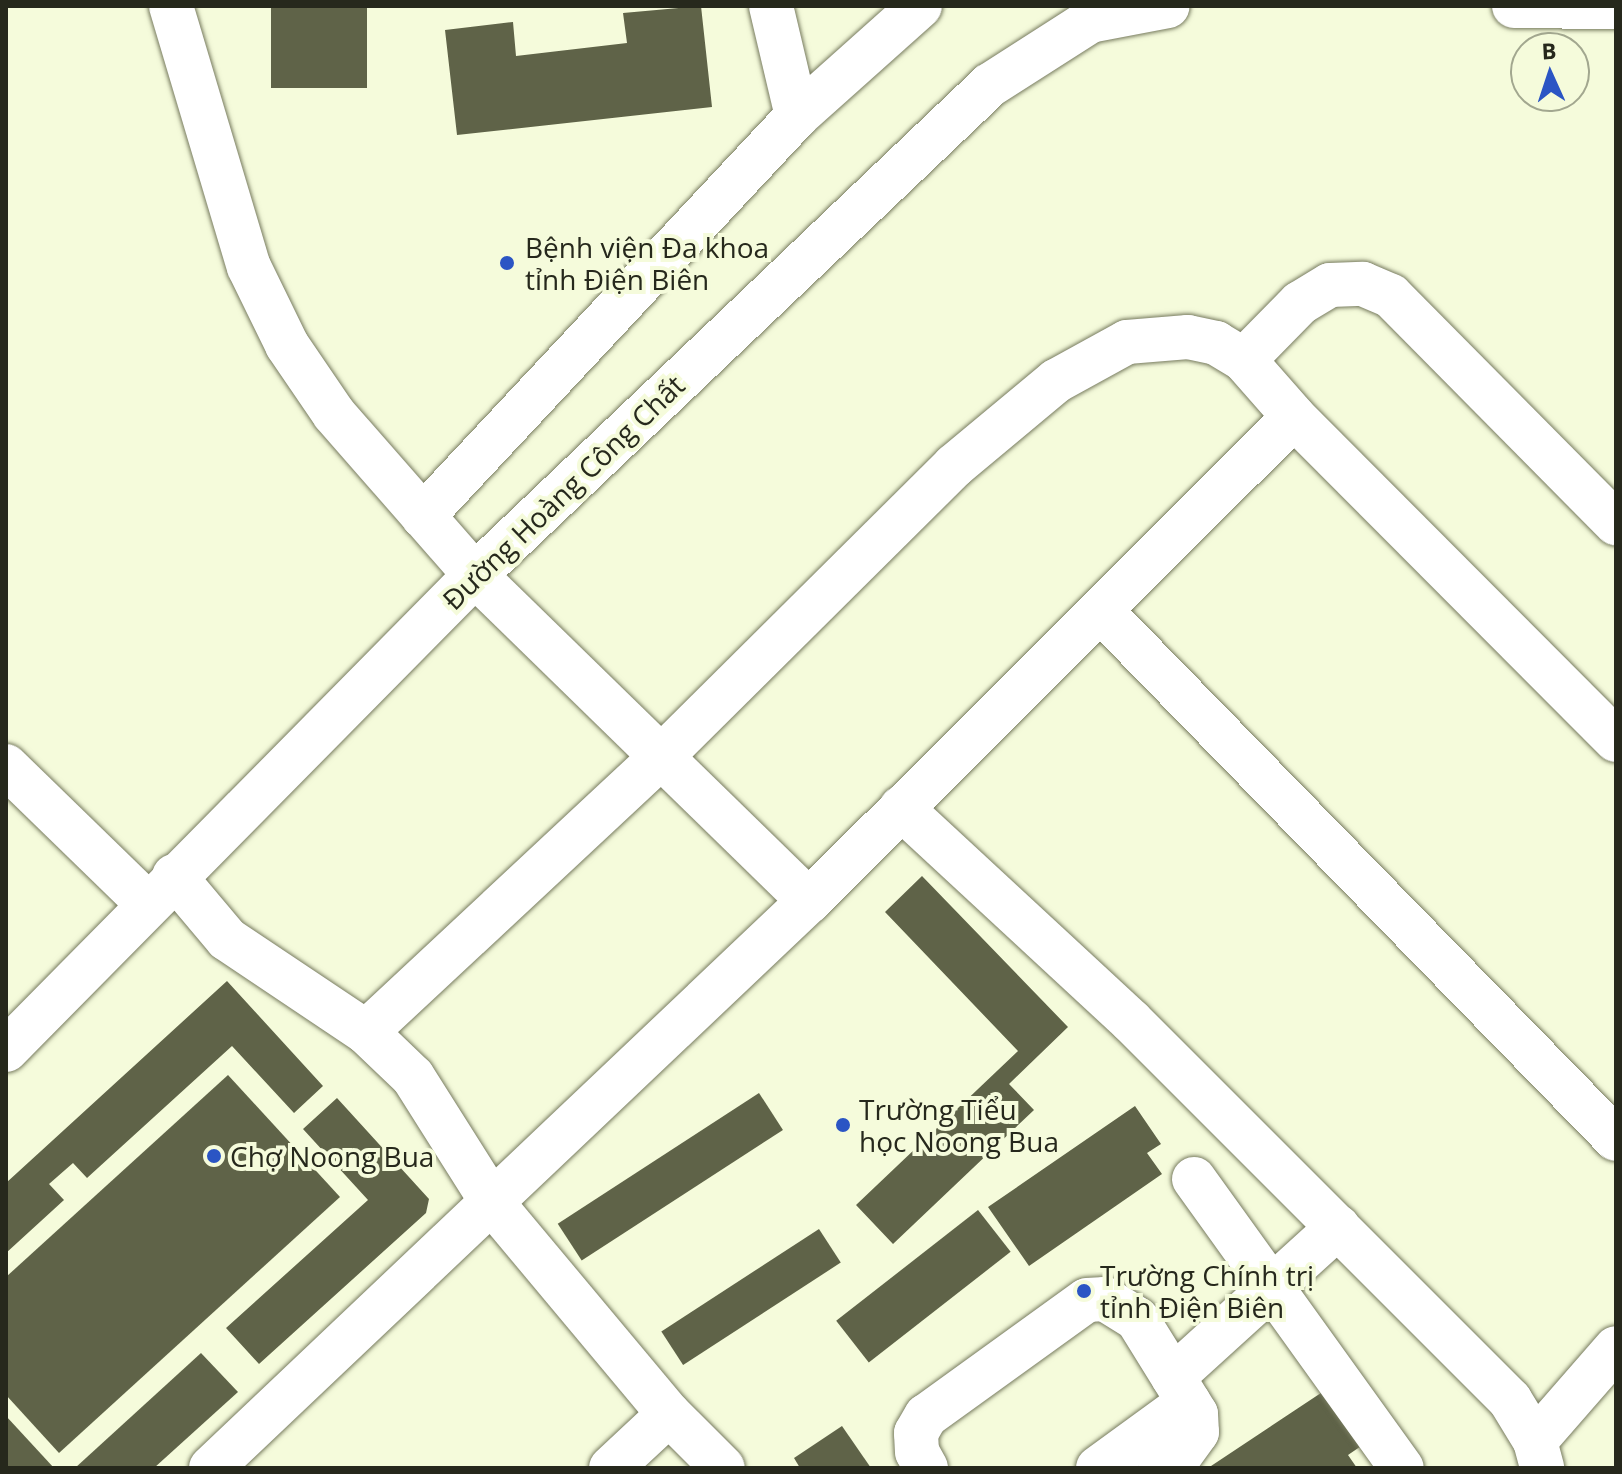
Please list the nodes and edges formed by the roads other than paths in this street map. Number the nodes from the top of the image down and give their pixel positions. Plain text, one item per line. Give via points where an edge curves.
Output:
1 (171, 6) edge
2 (771, 6) edge
3 (920, 6) edge
4 (1168, 6) edge
5 (1514, 6) edge
6 (1616, 7) edge
7 (797, 116) junction
8 (1244, 360) junction
9 (1294, 417) junction
10 (423, 516) junction
11 (1616, 523) edge
12 (475, 575) junction
13 (1102, 612) junction
14 (1616, 740) edge
15 (664, 754) junction
16 (6, 766) edge
17 (901, 808) junction
18 (161, 889) junction
19 (809, 901) junction
20 (366, 1032) junction
21 (6, 1050) edge
22 (1616, 1139) edge
23 (1194, 1179) dead end
24 (494, 1205) junction
25 (1338, 1227) junction
26 (1270, 1286) junction
27 (1616, 1348) edge
28 (1181, 1389) junction
29 (669, 1414) junction
30 (1538, 1454) edge
31 (211, 1468) edge
32 (611, 1468) edge
33 (723, 1468) edge
34 (926, 1468) edge
35 (1098, 1468) edge
36 (1160, 1468) edge
37 (1402, 1468) edge

1 - 10 street via 249,267 287,345 334,414
2 - 7 street
3 - 7 street
4 - 12 street, Đường Hoàng Công Chất via 1090,21 990,85
5 - 6 street
7 - 10 street
8 - 9 street
8 - 11 street via 1300,303 1330,285 1363,284 1391,296
8 - 15 street via 1216,343 1165,335 1127,342 1056,381 954,466
9 - 13 street
9 - 14 street
10 - 12 street
12 - 15 street
12 - 18 street, Đường Hoàng Công Chất
13 - 17 street
13 - 22 street
15 - 19 street
15 - 20 street
16 - 18 street
17 - 19 street
17 - 25 street via 1131,1021
18 - 20 street
18 - 21 street, Đường Hoàng Công Chất
19 - 24 street
20 - 24 street via 413,1077
23 - 26 street
24 - 29 street
24 - 31 street
25 - 26 street
25 - 30 street via 1510,1400
26 - 28 street
26 - 37 street
27 - 30 street
28 - 34 street via 1137,1319 1105,1299 1087,1300 926,1416 916,1433 917,1452
28 - 35 street
28 - 36 street via 1197,1432 1180,1455
29 - 32 street
29 - 33 street

